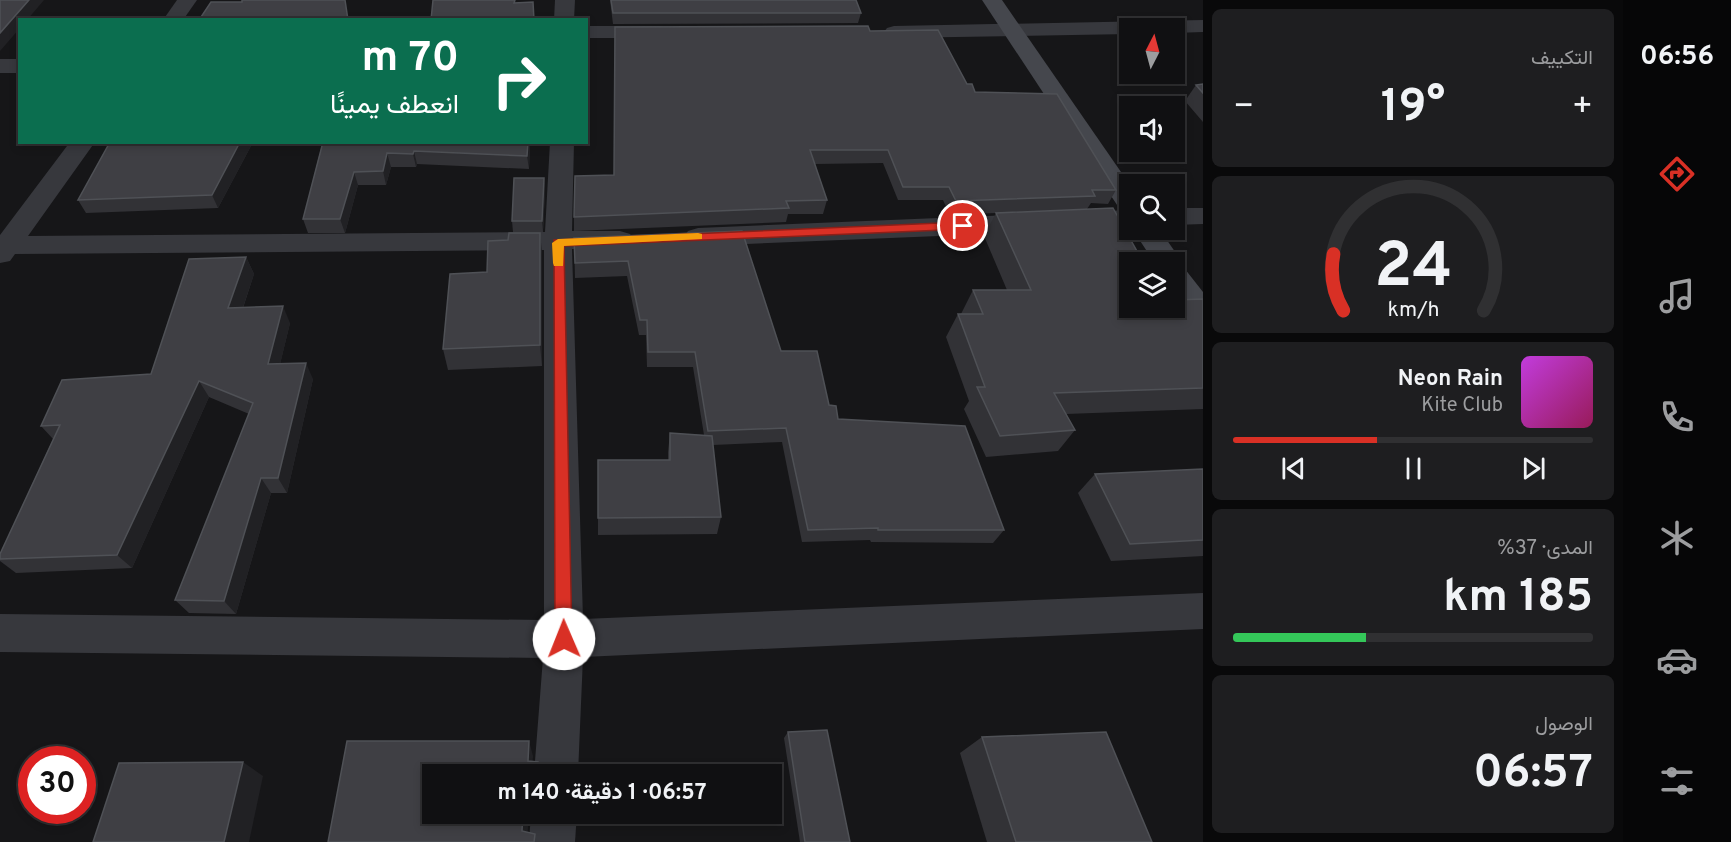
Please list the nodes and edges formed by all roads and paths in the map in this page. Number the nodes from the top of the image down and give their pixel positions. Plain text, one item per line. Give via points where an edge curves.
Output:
1 (186, 0) edge
2 (565, 0) edge
3 (992, 0) edge
4 (174, 18) edge
5 (564, 18) edge
6 (1203, 26) edge
7 (1013, 31) junction
8 (588, 32) edge
9 (681, 32) edge
10 (871, 32) edge
11 (0, 66) edge
12 (18, 66) edge
13 (82, 144) edge
14 (562, 144) edge
15 (1119, 189) edge
16 (1203, 216) edge
17 (1185, 217) edge
18 (1119, 219) edge
19 (677, 238) edge
20 (641, 239) edge
21 (558, 243) junction
22 (3, 249) edge
23 (1185, 288) edge
24 (1203, 314) edge
25 (1203, 611) edge
26 (0, 633) edge
27 (564, 639) junction
28 (557, 764) edge
29 (553, 824) edge
30 (552, 842) edge

1 - 4 street
2 - 5 street
3 - 7 street
6 - 7 street
7 - 10 street
7 - 15 street
8 - 9 street
11 - 12 street
13 - 22 street
14 - 21 street
16 - 17 street
18 - 19 street
20 - 21 street
21 - 22 street
21 - 27 street
23 - 24 street
25 - 27 street
26 - 27 street
27 - 28 street
29 - 30 street

